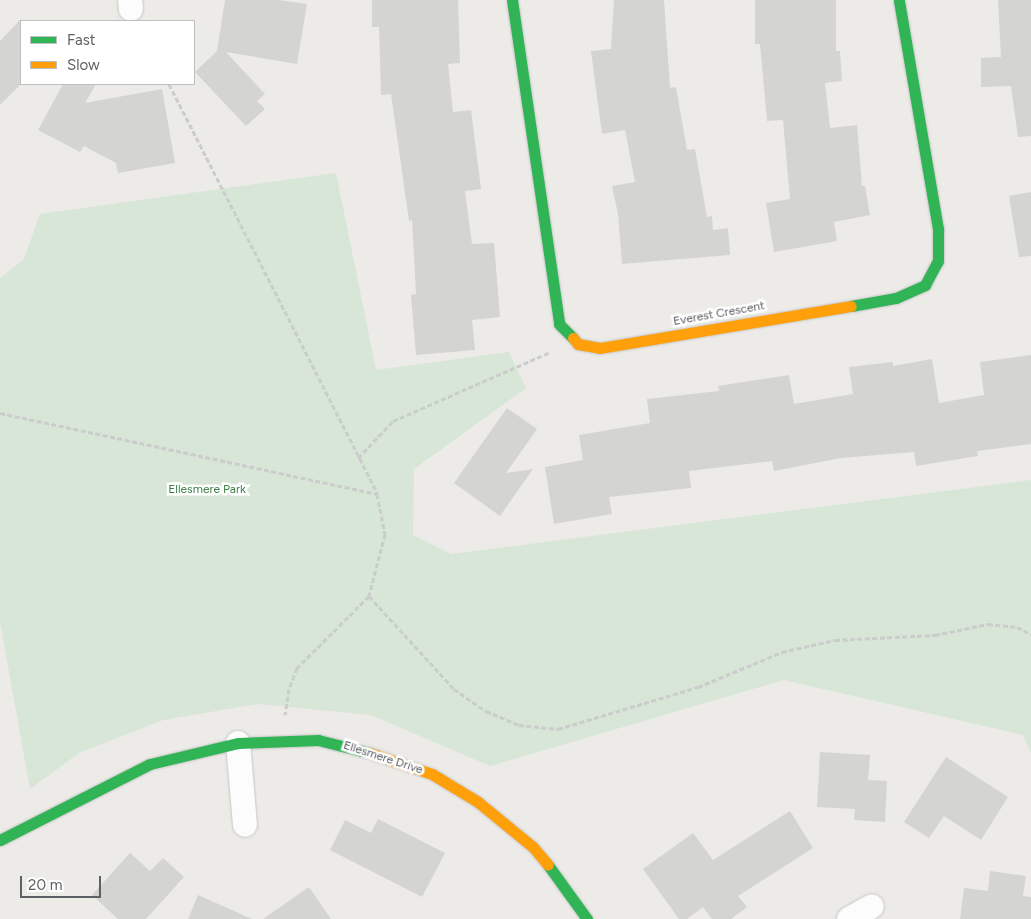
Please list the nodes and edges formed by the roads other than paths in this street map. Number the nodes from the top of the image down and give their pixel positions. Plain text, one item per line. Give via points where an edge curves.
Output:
1 (512, 0) edge
2 (899, 0) edge
3 (238, 743) junction
4 (245, 825) dead end
5 (0, 840) edge
6 (872, 906) dead end
7 (587, 919) edge
8 (849, 919) edge

1 - 2 street, Everest Crescent via 559,324 574,340 587,347 612,347 896,298 925,285 938,261 938,229
3 - 4 street
3 - 5 street, Ellesmere Drive via 150,764
3 - 7 street, Ellesmere Drive via 290,740 341,744 432,774 513,828 550,866
6 - 8 street

